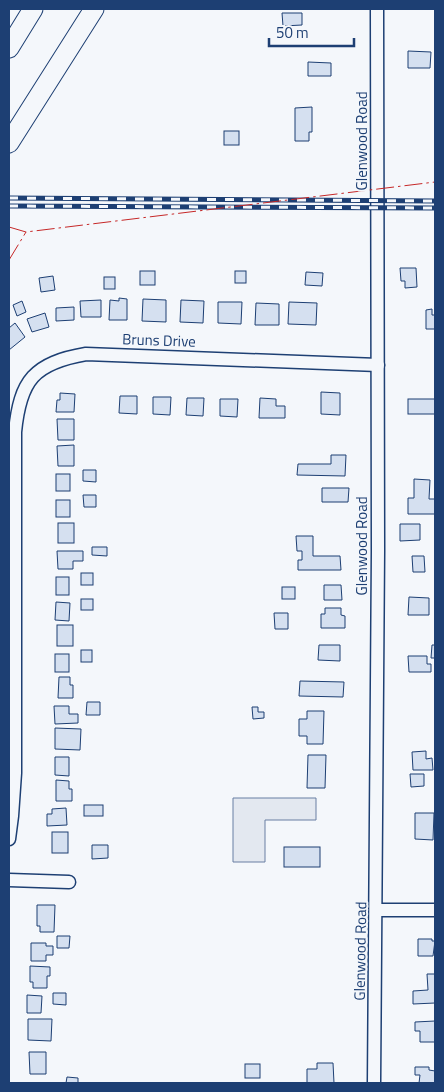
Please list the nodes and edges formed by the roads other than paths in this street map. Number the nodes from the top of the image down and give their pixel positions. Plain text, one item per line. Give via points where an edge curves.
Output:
1 (33, 9) edge
2 (94, 9) edge
3 (377, 9) edge
4 (9, 48) edge
5 (9, 143) edge
6 (378, 366) junction
7 (12, 465) edge
8 (12, 528) edge
9 (12, 693) edge
10 (9, 839) edge
11 (9, 880) edge
12 (68, 882) dead end
13 (376, 910) junction
14 (435, 910) edge
15 (374, 1083) edge

1 - 4 highway
2 - 5 highway
3 - 6 street, Glenwood Road
6 - 7 street, Bruns Drive via 103,354 69,357 45,367 31,378 24,390 17,415
6 - 13 street, Glenwood Road
7 - 8 street, Bruns Drive
8 - 9 street, Bruns Drive
9 - 10 street, Bruns Drive via 15,774
11 - 12 street
13 - 14 street
13 - 15 street, Glenwood Road

